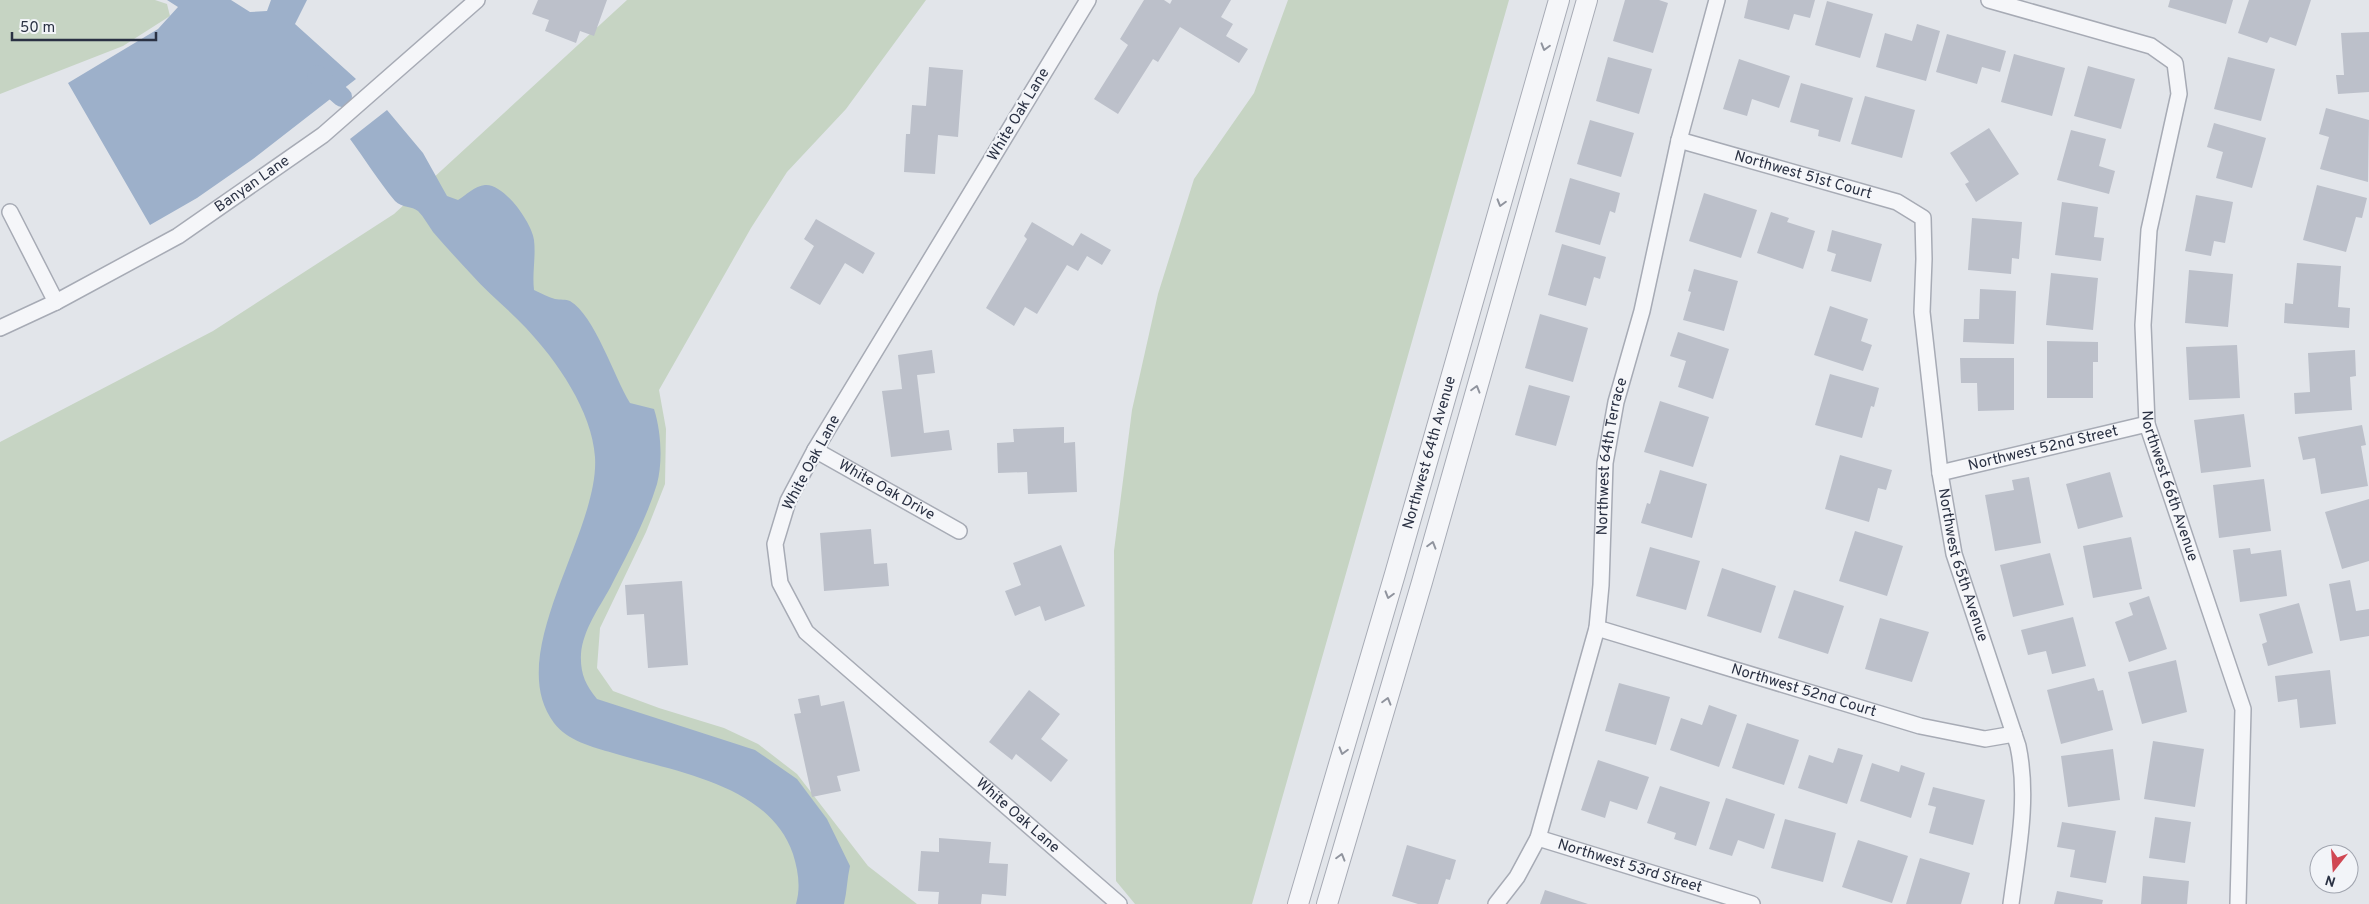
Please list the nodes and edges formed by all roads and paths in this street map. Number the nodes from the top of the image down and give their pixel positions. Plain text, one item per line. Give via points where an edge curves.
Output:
1 (477, 0) edge
2 (1088, 0) edge
3 (1559, 0) edge
4 (1587, 0) edge
5 (1717, 0) edge
6 (1989, 0) edge
7 (1679, 140) junction
8 (10, 212) dead end
9 (1923, 218) joint
10 (56, 302) junction
11 (0, 328) edge
12 (2147, 424) junction
13 (814, 450) junction
14 (1940, 473) junction
15 (959, 531) dead end
16 (1597, 628) junction
17 (2014, 734) junction
18 (1538, 838) junction
19 (1119, 904) edge
20 (1298, 904) edge
21 (1327, 904) edge
22 (1496, 904) edge
23 (1752, 904) edge
24 (2012, 904) edge
25 (2238, 904) edge

1 - 10 street, Banyan Lane via 315,140 178,236
2 - 13 street, White Oak Lane
3 -> 20 street, Northwest 64th Avenue
21 -> 4 street, Northwest 64th Avenue
5 - 7 street, Northwest 64th Terrace
6 - 12 street, Northwest 66th Avenue via 2151,46 2175,63 2179,94 2149,230 2143,325
7 - 9 street, Northwest 51st Court via 1897,202
7 - 16 street, Northwest 64th Terrace via 1642,311 1616,402 1605,463
8 - 10 street
9 - 14 street, Northwest 65th Avenue via 1922,312
10 - 11 street, Banyan Lane
12 - 14 street, Northwest 52nd Street
12 - 25 street, Northwest 66th Avenue via 2243,709
13 - 15 street, White Oak Drive
13 - 19 street, White Oak Lane via 788,501 775,544 780,583 806,632
14 - 17 street, Northwest 65th Avenue via 1954,554
16 - 17 street, Northwest 52nd Court via 1928,728 1985,739
16 - 18 street, Northwest 64th Terrace
17 - 24 street, Northwest 65th Avenue via 2023,770 2024,797
18 - 22 street, Northwest 64th Terrace via 1517,877
18 - 23 street, Northwest 53rd Street

